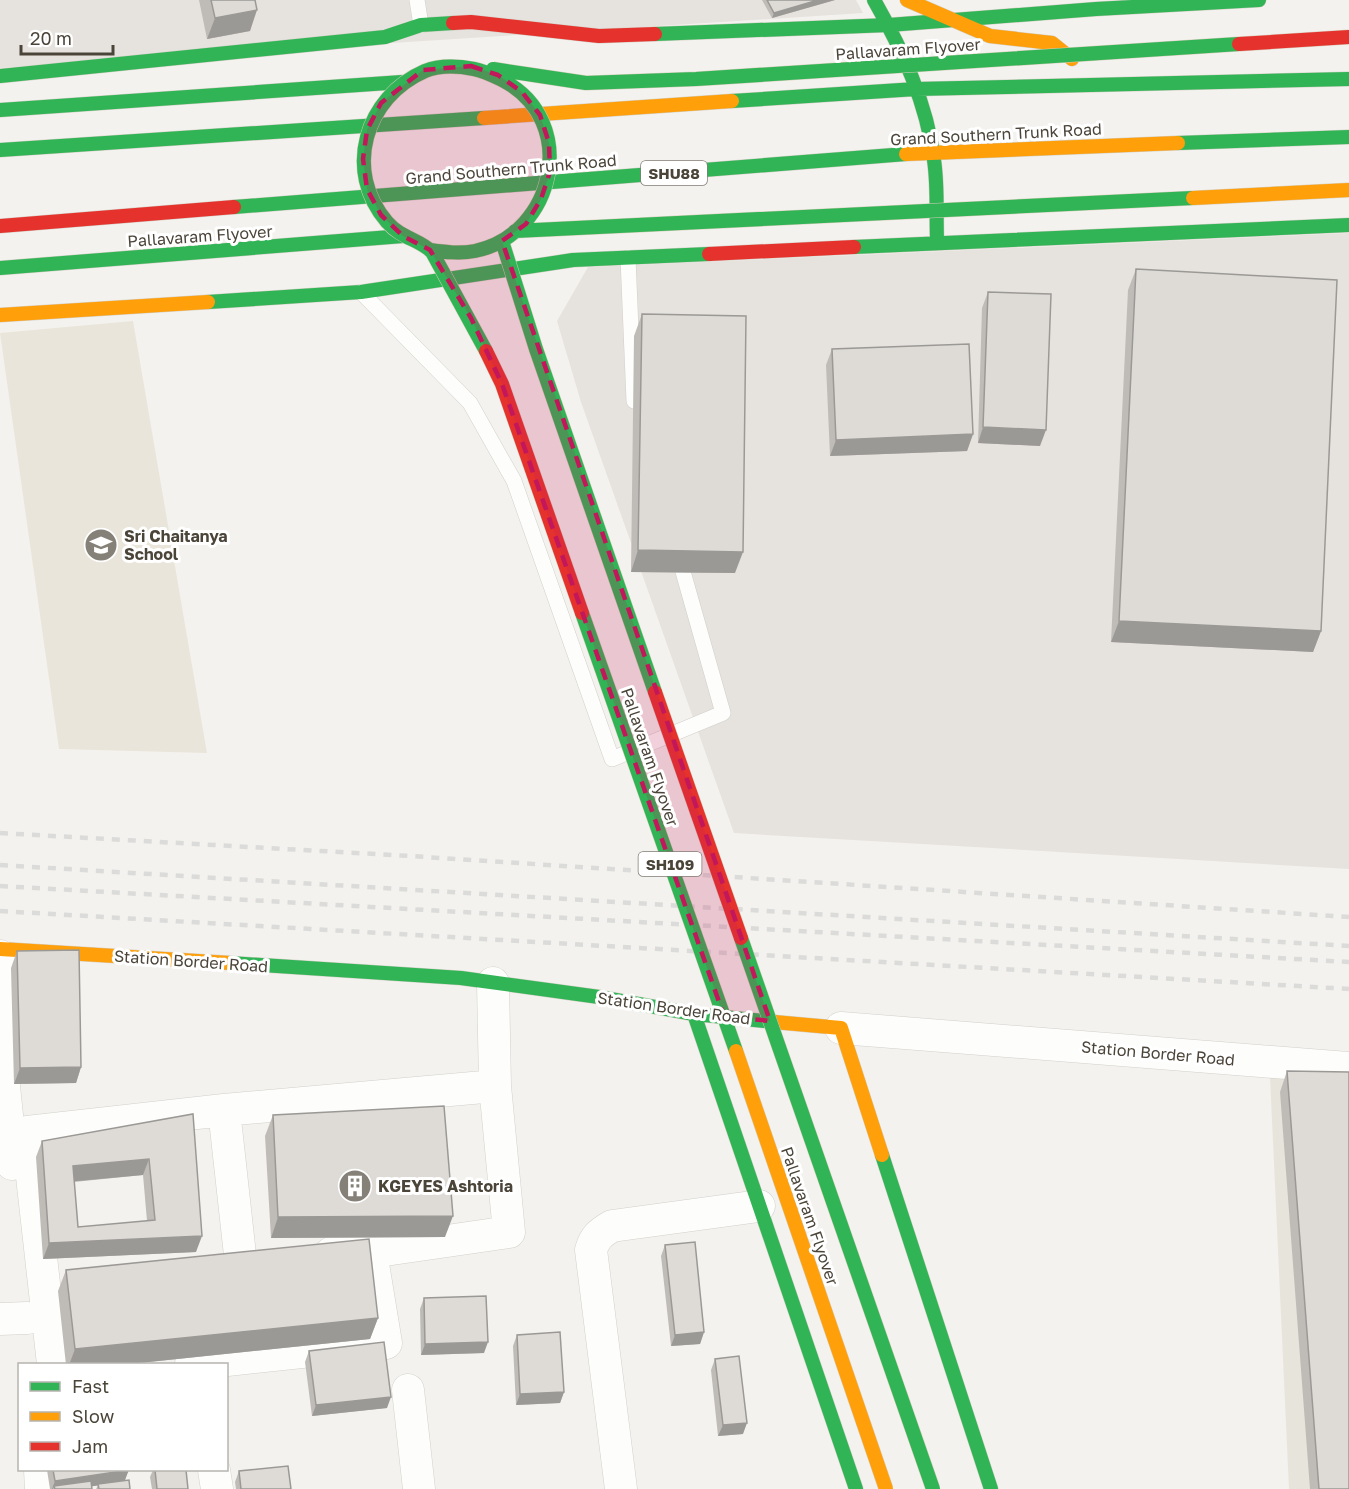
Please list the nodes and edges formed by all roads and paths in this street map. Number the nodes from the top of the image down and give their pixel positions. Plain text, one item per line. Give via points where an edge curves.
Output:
1 (417, 0) edge
2 (874, 0) edge
3 (907, 0) edge
4 (1259, 0) edge
5 (1096, 4) edge
6 (953, 20) junction
7 (421, 25) junction
8 (889, 25) junction
9 (1349, 37) edge
10 (471, 66) junction
11 (0, 76) edge
12 (1349, 79) edge
13 (402, 82) junction
14 (1089, 85) junction
15 (916, 89) junction
16 (0, 110) edge
17 (1349, 137) edge
18 (0, 150) edge
19 (933, 152) junction
20 (1349, 190) edge
21 (1349, 225) edge
22 (0, 226) edge
23 (515, 231) junction
24 (403, 236) junction
25 (502, 242) junction
26 (938, 244) junction
27 (430, 250) junction
28 (627, 258) junction
29 (0, 268) edge
30 (448, 279) junction
31 (361, 292) junction
32 (0, 315) edge
33 (637, 412) dead end
34 (672, 535) edge
35 (0, 949) edge
36 (0, 956) edge
37 (494, 982) junction
38 (694, 1014) junction
39 (841, 1028) junction
40 (1349, 1068) edge
41 (495, 1086) junction
42 (224, 1110) junction
43 (5, 1141) edge
44 (759, 1206) junction
45 (370, 1252) junction
46 (299, 1254) edge
47 (240, 1256) edge
48 (14, 1318) edge
49 (32, 1363) edge
50 (53, 1363) edge
51 (209, 1363) edge
52 (408, 1390) dead end
53 (40, 1471) edge
54 (214, 1471) edge
55 (41, 1489) edge
56 (217, 1489) edge
57 (419, 1489) edge
58 (621, 1489) edge
59 (856, 1489) edge
60 (886, 1489) edge
61 (933, 1489) edge
62 (991, 1489) edge

1 - 7 lane
2 - 8 main road
3 - 6 main road
4 - 5 main road
5 - 6 main road
6 - 8 main road
6 - 14 main road via 990,36 1052,43 1075,61
7 - 8 main road via 471,22 599,36
7 - 11 main road via 385,37
8 - 15 main road
9 - 10 main road, Pallavaram Flyover, bridge via 586,83
10 - 13 main road, Pallavaram Flyover, bridge via 423,70
10 - 23 main road, Pallavaram Flyover, bridge via 498,75 522,92 540,116 549,142 550,172 541,200 526,224
12 - 14 main road
13 - 16 main road, Pallavaram Flyover
13 - 24 main road, Pallavaram Flyover, bridge via 381,103 367,129 363,159 367,189 381,215
14 - 15 main road
15 - 18 main road
15 - 19 main road
17 - 19 main road, Grand Southern Trunk Road / SHU88
19 - 22 main road, Grand Southern Trunk Road / SHU88
19 - 26 main road
20 - 23 main road, bridge
21 - 26 main road
23 - 25 main road, Pallavaram Flyover, bridge
24 - 27 main road, Pallavaram Flyover, bridge
24 - 29 main road, Pallavaram Flyover
25 - 27 main road, Pallavaram Flyover, bridge via 479,251 455,254
25 - 61 main road, Pallavaram Flyover / SH109, bridge
26 - 28 main road
27 - 30 main road, Pallavaram Flyover / SH109, bridge
28 - 30 main road via 573,260
28 - 33 lane
30 - 31 main road
30 - 60 main road, Pallavaram Flyover / SH109, bridge via 502,384
31 - 32 main road
31 - 34 lane via 470,403 514,481 612,759 723,713
35 - 37 main road, Station Border Road
36 - 43 street
37 - 38 main road, Station Border Road
37 - 41 street
38 - 39 main road, Station Border Road
38 - 44 main road
39 - 40 street, Station Border Road
39 - 62 main road
41 - 42 street
41 - 45 street via 509,1232
42 - 47 street
42 - 50 street via 27,1132 56,1284
43 - 48 street
44 - 58 street via 612,1226 599,1233 594,1242 591,1250
44 - 59 main road
45 - 46 street
45 - 51 street via 386,1343
48 - 49 street
52 - 57 street
53 - 55 street
54 - 56 street

